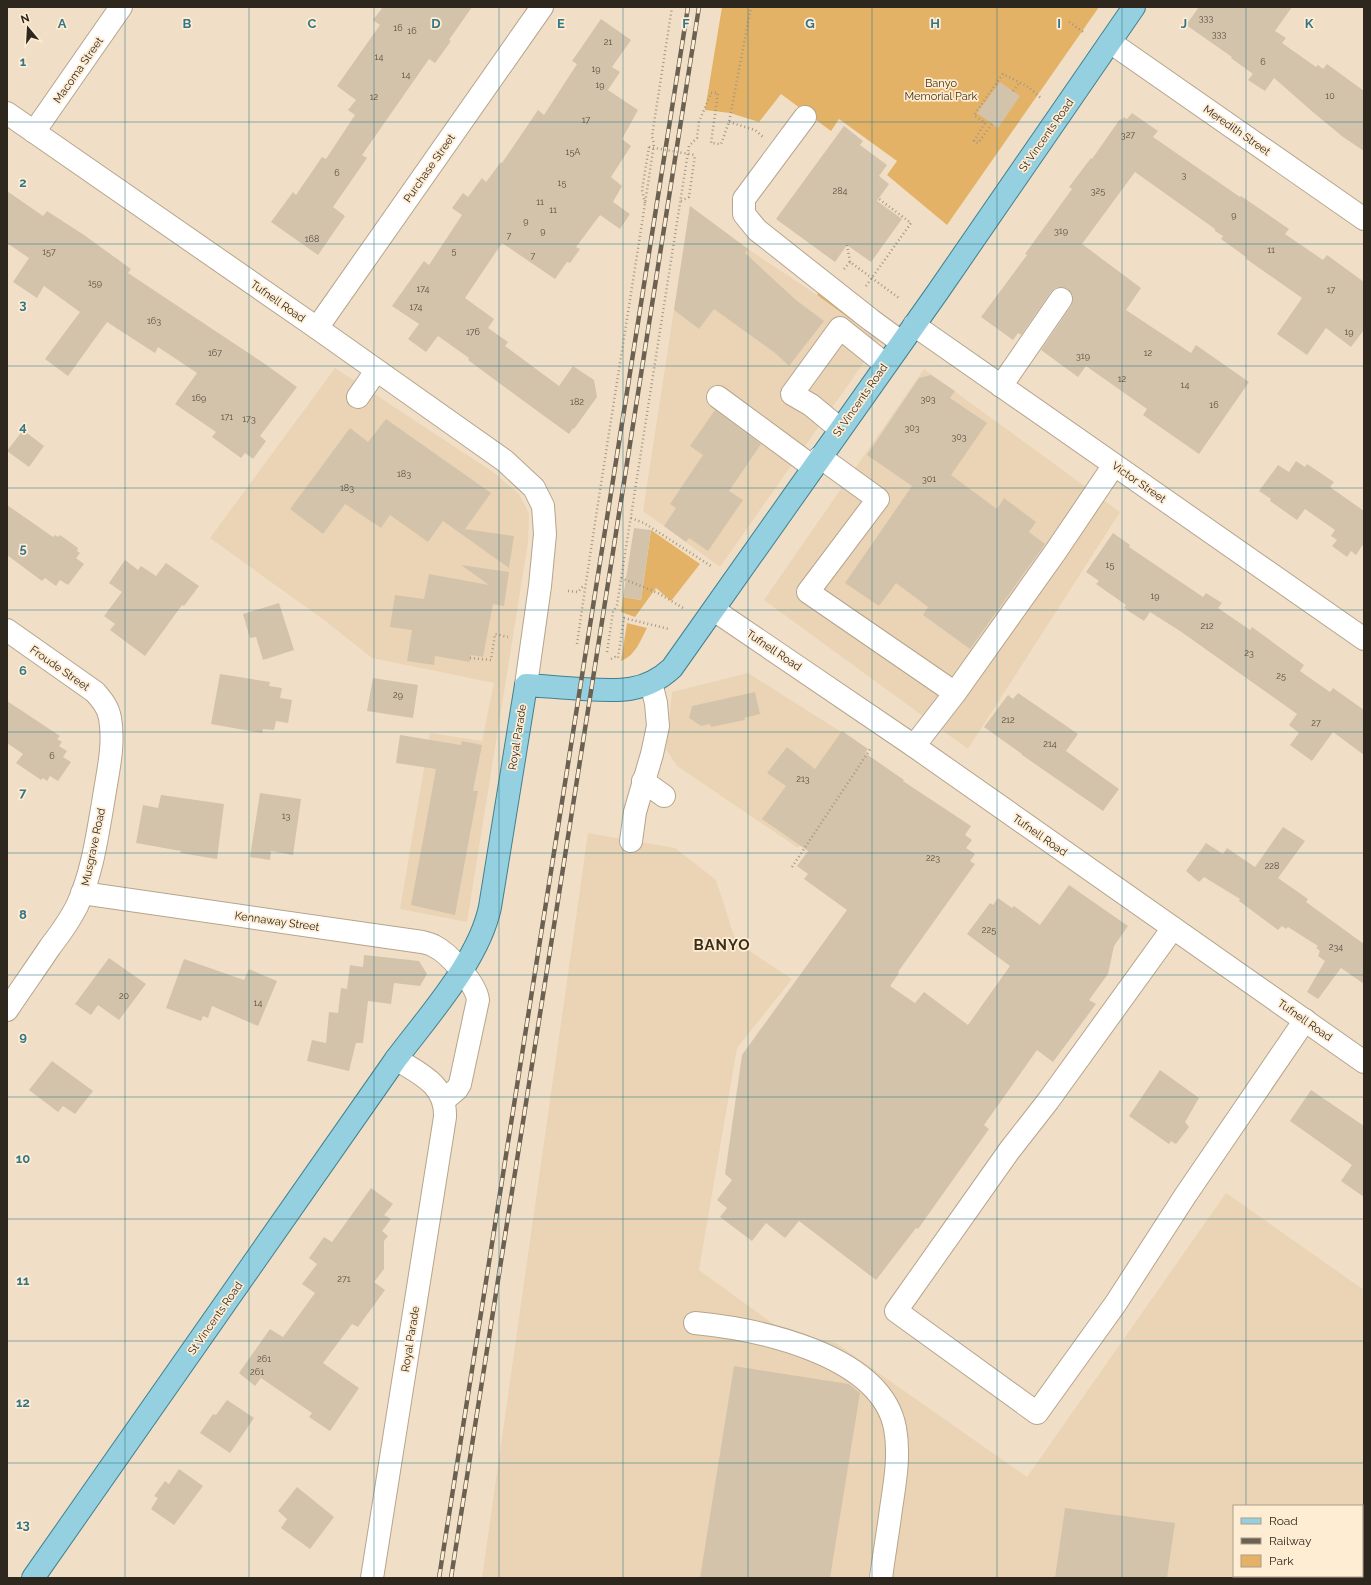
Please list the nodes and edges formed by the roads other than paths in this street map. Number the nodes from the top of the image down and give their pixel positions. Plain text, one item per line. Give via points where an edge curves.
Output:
1 (121, 7) edge
2 (542, 7) edge
3 (1134, 7) edge
4 (1110, 42) junction
5 (7, 113) edge
6 (806, 117) dead end
7 (34, 132) junction
8 (1364, 219) edge
9 (1061, 298) dead end
10 (317, 328) junction
11 (908, 333) junction
12 (885, 364) junction
13 (376, 371) junction
14 (1001, 386) junction
15 (358, 397) dead end
16 (718, 397) dead end
17 (840, 429) junction
18 (817, 462) junction
19 (1114, 465) junction
20 (540, 498) joint
21 (714, 610) junction
22 (7, 630) edge
23 (1364, 639) edge
24 (651, 683) junction
25 (526, 685) junction
26 (955, 693) junction
27 (108, 710) joint
28 (914, 746) junction
29 (643, 781) junction
30 (664, 796) dead end
31 (631, 841) dead end
32 (82, 893) junction
33 (1173, 928) junction
34 (461, 970) junction
35 (7, 1010) edge
36 (1305, 1020) junction
37 (396, 1058) junction
38 (1364, 1062) edge
39 (444, 1100) junction
40 (695, 1323) dead end
41 (33, 1578) edge
42 (372, 1578) edge
43 (881, 1578) edge

1 - 7 street, Macoma Street
2 - 10 street, Purchase Street
3 - 4 main road, St Vincents Road
4 - 8 street, Meredith Street
4 - 11 main road, St Vincents Road
5 - 7 street, Tufnell Road
6 - 11 street, Victor Street via 744,199 744,214 757,230 871,320
7 - 10 street, Tufnell Road
9 - 14 street
10 - 13 street, Tufnell Road
11 - 12 main road, St Vincents Road
11 - 14 street, Victor Street
12 - 17 main road, St Vincents Road
12 - 17 street via 840,328 792,394 811,405
13 - 15 street
13 - 20 street, Tufnell Road via 505,461 534,488
14 - 19 street, Victor Street
16 - 18 street
17 - 18 main road, St Vincents Road
18 - 21 main road, St Vincents Road
18 - 26 street via 878,499 808,592
19 - 23 street, Victor Street
19 - 26 street
20 - 25 street, Royal Parade via 545,515 544,543
21 - 24 main road, St Vincents Road via 672,668
21 - 28 street, Tufnell Road
22 - 27 street, Froude Street via 95,692
24 - 25 main road, St Vincents Road via 622,691
24 - 29 street via 658,726
25 - 34 main road, Royal Parade via 487,918 478,943
26 - 28 street
27 - 32 street, Musgrave Road via 112,732 111,751 96,840
28 - 33 street, Tufnell Road
29 - 30 street
29 - 31 street
32 - 34 street, Kennaway Street via 422,942 435,946
32 - 35 street, Musgrave Road via 76,908
33 - 36 street, Tufnell Road
33 - 36 street via 1009,1151 896,1311 1037,1413 1116,1303 1185,1196
34 - 37 main road, Royal Parade
34 - 39 street via 476,993 477,1004 460,1084
36 - 38 street, Tufnell Road
37 - 39 street via 434,1084
37 - 41 main road, St Vincents Road
39 - 42 street, Royal Parade via 445,1117
40 - 43 street via 746,1330 797,1344 848,1368 876,1389 885,1402 895,1428 898,1466

